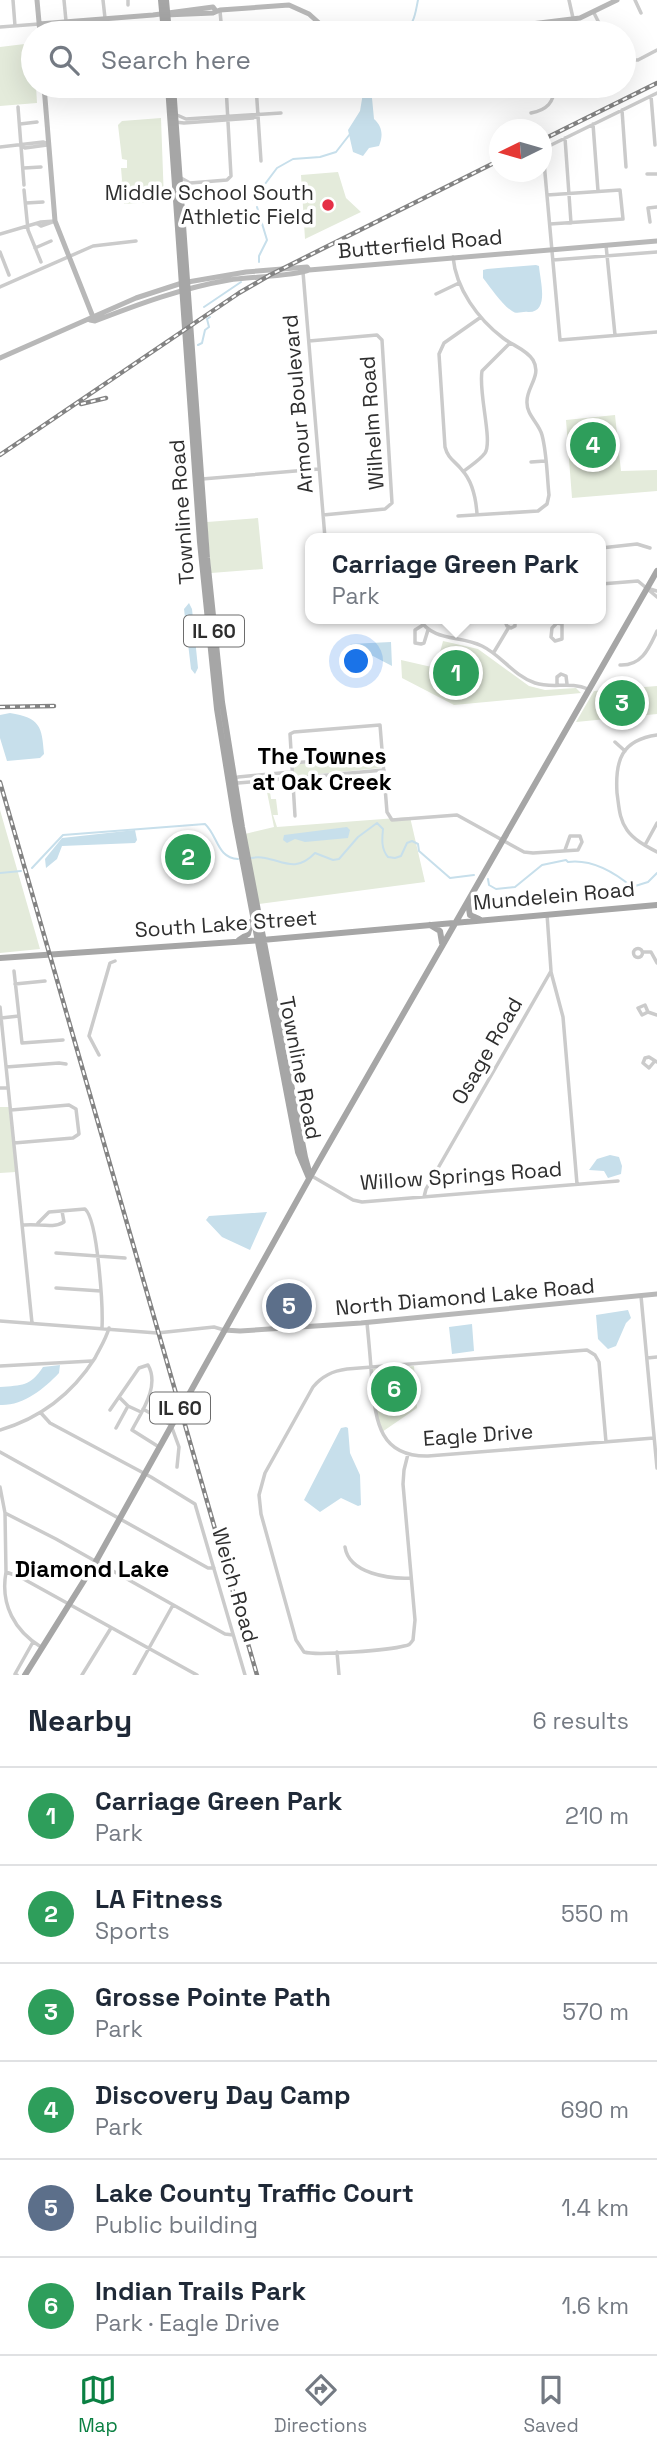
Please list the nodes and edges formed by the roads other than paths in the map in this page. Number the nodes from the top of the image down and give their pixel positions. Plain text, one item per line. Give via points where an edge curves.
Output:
1 (13, 0) edge
2 (37, 0) edge
3 (64, 0) edge
4 (103, 0) edge
5 (164, 0) edge
6 (569, 0) edge
7 (635, 0) edge
8 (613, 1) edge
9 (218, 10) junction
10 (594, 13) junction
11 (641, 13) dead end
12 (166, 14) junction
13 (105, 18) junction
14 (573, 20) junction
15 (39, 21) edge
16 (66, 21) joint
17 (166, 21) edge
18 (220, 21) edge
19 (317, 21) edge
20 (561, 21) edge
21 (598, 21) edge
22 (21, 25) edge
23 (15, 26) junction
24 (0, 27) edge
25 (657, 50) edge
26 (636, 60) edge
27 (657, 93) edge
28 (651, 96) junction
29 (45, 98) edge
30 (170, 98) edge
31 (173, 98) edge
32 (227, 98) edge
33 (257, 98) edge
34 (552, 98) edge
35 (19, 107) dead end
36 (622, 110) junction
37 (281, 113) dead end
38 (531, 113) dead end
39 (173, 114) junction
40 (258, 115) junction
41 (228, 118) junction
42 (37, 122) dead end
43 (180, 123) junction
44 (20, 124) junction
45 (593, 124) junction
46 (565, 138) junction
47 (49, 144) junction
48 (654, 145) dead end
49 (22, 146) junction
50 (0, 148) edge
51 (261, 162) dead end
52 (41, 167) dead end
53 (626, 167) dead end
54 (24, 168) junction
55 (647, 174) dead end
56 (657, 174) edge
57 (180, 177) junction
58 (190, 183) junction
59 (598, 191) junction
60 (181, 193) junction
61 (569, 193) junction
62 (547, 195) junction
63 (43, 202) dead end
64 (26, 203) junction
65 (657, 207) edge
66 (55, 220) junction
67 (650, 222) dead end
68 (571, 223) junction
69 (550, 224) junction
70 (28, 227) junction
71 (0, 234) edge
72 (51, 241) dead end
73 (136, 241) dead end
74 (657, 241) edge
75 (606, 245) junction
76 (35, 248) junction
77 (552, 249) junction
78 (0, 252) edge
79 (657, 252) edge
80 (68, 255) junction
81 (607, 256) junction
82 (453, 257) junction
83 (553, 260) junction
84 (41, 262) dead end
85 (305, 270) junction
86 (9, 275) dead end
87 (459, 284) junction
88 (185, 286) junction
89 (0, 288) edge
90 (436, 294) dead end
91 (482, 316) junction
92 (92, 318) junction
93 (657, 332) edge
94 (615, 335) junction
95 (309, 341) junction
96 (510, 342) junction
97 (0, 358) edge
98 (545, 461) junction
99 (531, 462) dead end
100 (453, 463) junction
101 (449, 467) dead end
102 (319, 469) junction
103 (464, 471) junction
104 (199, 480) junction
105 (477, 514) junction
106 (323, 515) junction
107 (458, 516) dead end
108 (325, 533) edge
109 (606, 547) edge
110 (650, 548) dead end
111 (657, 571) edge
112 (606, 584) edge
113 (647, 588) junction
114 (657, 591) edge
115 (657, 597) edge
116 (507, 624) edge
117 (514, 624) edge
118 (556, 624) edge
119 (562, 624) edge
120 (423, 625) joint
121 (509, 627) junction
122 (428, 629) junction
123 (657, 631) edge
124 (494, 652) junction
125 (620, 665) dead end
126 (557, 684) junction
127 (567, 684) junction
128 (589, 690) junction
129 (657, 735) edge
130 (615, 742) dead end
131 (625, 751) junction
132 (383, 756) junction
133 (290, 763) junction
134 (384, 770) junction
135 (291, 772) junction
136 (291, 779) junction
137 (233, 780) junction
138 (295, 816) dead end
139 (657, 824) edge
140 (502, 841) junction
141 (645, 845) junction
142 (565, 850) junction
143 (657, 852) edge
144 (468, 900) junction
145 (250, 902) junction
146 (657, 905) edge
147 (547, 914) junction
148 (482, 920) junction
149 (455, 923) junction
150 (259, 924) junction
151 (429, 925) junction
152 (287, 938) junction
153 (260, 941) junction
154 (236, 942) junction
155 (442, 945) junction
156 (643, 952) dead end
157 (0, 958) edge
158 (115, 961) dead end
159 (657, 963) edge
160 (14, 971) dead end
161 (551, 971) junction
162 (45, 981) dead end
163 (15, 984) junction
164 (0, 1007) edge
165 (648, 1012) dead end
166 (657, 1015) edge
167 (19, 1016) junction
168 (1, 1018) edge
169 (63, 1040) dead end
170 (2, 1046) edge
171 (99, 1055) dead end
172 (66, 1064) dead end
173 (6, 1066) junction
174 (0, 1088) edge
175 (8, 1088) junction
176 (11, 1110) junction
177 (14, 1143) junction
178 (304, 1157) junction
179 (318, 1161) junction
180 (310, 1177) junction
181 (618, 1181) dead end
182 (577, 1184) junction
183 (424, 1197) junction
184 (62, 1211) junction
185 (38, 1223) junction
186 (24, 1225) junction
187 (56, 1253) dead end
188 (97, 1257) junction
189 (125, 1258) dead end
190 (57, 1288) dead end
191 (101, 1292) junction
192 (657, 1294) edge
193 (641, 1295) junction
194 (0, 1321) edge
195 (32, 1323) junction
196 (367, 1323) junction
197 (102, 1328) junction
198 (108, 1328) junction
199 (224, 1330) junction
200 (657, 1357) edge
201 (647, 1358) junction
202 (93, 1361) junction
203 (0, 1366) edge
204 (371, 1367) junction
205 (119, 1398) junction
206 (128, 1406) junction
207 (110, 1410) dead end
208 (142, 1411) junction
209 (41, 1413) junction
210 (171, 1425) junction
211 (116, 1428) dead end
212 (0, 1430) edge
213 (654, 1438) junction
214 (606, 1442) junction
215 (159, 1447) junction
216 (0, 1452) edge
217 (408, 1454) junction
218 (177, 1467) dead end
219 (657, 1468) edge
220 (144, 1474) junction
221 (0, 1487) edge
222 (5, 1513) junction
223 (120, 1518) junction
224 (345, 1547) dead end
225 (95, 1563) junction
226 (214, 1568) junction
227 (6, 1572) junction
228 (411, 1578) junction
229 (70, 1605) junction
230 (173, 1605) junction
231 (111, 1628) junction
232 (233, 1635) junction
233 (33, 1642) junction
234 (43, 1648) junction
235 (149, 1649) junction
236 (337, 1652) junction
237 (16, 1675) edge
238 (25, 1675) edge
239 (82, 1675) edge
240 (134, 1675) edge
241 (197, 1675) edge
242 (245, 1675) edge
243 (339, 1675) edge

1 - 23 street
2 - 15 street
3 - 16 street
4 - 13 street
5 - 12 main road
6 - 14 street
7 - 11 street
8 - 10 street
9 - 12 street
9 - 18 street
9 - 19 street via 294,6
10 - 14 street
10 - 21 street
12 - 13 street
12 - 17 main road
13 - 16 street
14 - 20 street
22 - 23 street
23 - 24 street
25 - 26 street
27 - 28 street
28 - 36 street
28 - 48 street
29 - 47 street
30 - 39 main road, Townline Road / IL 60
31 - 39 main road, Townline Road / IL 60
32 - 41 street
33 - 40 street
34 - 38 street via 542,110
35 - 44 street
36 - 45 street
36 - 53 street
37 - 40 street
39 - 41 street via 186,119
39 - 43 main road, Townline Road / IL 60
39 - 88 main road, Townline Road / IL 60
40 - 41 street
40 - 51 street
41 - 43 street
41 - 58 street via 231,176
42 - 44 street
43 - 57 main road, Townline Road / IL 60
44 - 49 street
45 - 46 street
45 - 59 street
46 - 61 street
46 - 62 street via 544,149
47 - 49 street
47 - 66 street
49 - 50 street
49 - 54 street
52 - 54 street
54 - 64 street
55 - 56 street
57 - 58 street
57 - 60 main road, Townline Road / IL 60
58 - 60 street
59 - 61 street
59 - 68 street via 620,190 623,219
60 - 88 main road, Townline Road / IL 60
61 - 62 street
61 - 68 street
62 - 69 street
63 - 64 street
64 - 70 street
65 - 67 street via 648,208
66 - 70 street
66 - 80 street
68 - 69 street
69 - 77 street
70 - 71 street
70 - 76 street
72 - 76 street
73 - 80 street via 98,244
74 - 75 street, Butterfield Road
75 - 77 street, Butterfield Road
75 - 81 street
76 - 84 street
77 - 82 street, Butterfield Road
77 - 83 street
78 - 86 street
79 - 81 street
80 - 89 street
80 - 92 street
81 - 83 street
81 - 94 street
82 - 85 street, Butterfield Road
82 - 87 street
83 - 94 street via 559,340
85 - 88 street, Butterfield Road
85 - 95 street, Armour Boulevard
87 - 90 street
87 - 91 street
88 - 92 street, Butterfield Road via 95,321
88 - 104 main road, Townline Road / IL 60
91 - 96 street
91 - 100 street via 441,344 438,364 444,447
92 - 97 street, Butterfield Road
93 - 94 street
95 - 102 street, Armour Boulevard
95 - 106 street, Wilhelm Road via 380,337 393,496 385,509
96 - 98 street via 535,364 526,402 542,434
96 - 103 street via 482,371 483,417 489,442
98 - 99 street
98 - 105 street via 549,500 542,510
100 - 101 street
100 - 103 street
102 - 104 street
102 - 106 street, Armour Boulevard
103 - 105 street
104 - 137 main road, Townline Road / IL 60
104 - 145 main road, Townline Road / IL 60 via 201,559 217,709
105 - 107 street
106 - 108 street, Armour Boulevard
109 - 110 street via 637,544
111 - 113 main road
112 - 113 street via 634,581
113 - 114 street
113 - 115 street
113 - 128 main road
116 - 121 street
117 - 121 street
118 - 119 street via 551,637 555,641 562,639
120 - 122 street
120 - 122 street via 415,630 415,643 424,643
121 - 124 street
122 - 124 street
123 - 125 street via 644,656 633,664
124 - 126 street via 530,681
126 - 127 street
126 - 127 street via 561,674
127 - 128 street
128 - 140 main road
129 - 131 street via 637,740
130 - 131 street
131 - 141 street via 617,770 620,816 628,831
132 - 133 street
132 - 133 street via 380,725 294,732 290,734
132 - 134 street
133 - 135 street
134 - 136 street
134 - 140 street via 387,812 392,820 457,816
135 - 136 street
135 - 137 street
136 - 137 street
136 - 138 street
137 - 150 main road, Townline Road / IL 60
139 - 141 street
140 - 142 street via 528,853
140 - 144 main road
141 - 143 street
142 - 142 street via 579,849 580,836 570,836
144 - 148 main road via 470,915
144 - 149 main road
145 - 153 main road, Townline Road / IL 60
145 - 154 main road via 251,930
146 - 147 main road, Mundelein Road
147 - 148 main road, Mundelein Road
147 - 161 street
148 - 149 main road, Mundelein Road
149 - 151 main road, South Lake Street
149 - 155 main road
150 - 152 main road via 269,934
150 - 153 main road, Townline Road / IL 60
151 - 152 main road, South Lake Street
151 - 155 main road via 440,931
152 - 153 main road, South Lake Street
153 - 154 main road, South Lake Street
153 - 178 main road, Townline Road / IL 60
153 - 180 main road, Townline Road / IL 60 via 298,1152
154 - 157 main road, South Lake Street
155 - 179 main road
156 - 159 street via 651,952
158 - 171 street via 107,966 89,1035
160 - 163 street
161 - 182 street via 563,1017
161 - 183 street, Osage Road
162 - 163 street
163 - 167 street
164 - 168 street
165 - 166 street
167 - 168 street
167 - 169 street via 22,1043
168 - 170 street
170 - 173 street
172 - 173 street
173 - 175 street
174 - 175 street
175 - 176 street
176 - 177 street
176 - 177 street via 69,1105 76,1109 79,1130 73,1138
177 - 186 street
178 - 179 main road
178 - 180 main road, Townline Road / IL 60
179 - 180 main road
180 - 183 street, Willow Springs Road via 359,1202
180 - 199 main road, IL 60
181 - 182 street, Willow Springs Road
182 - 183 street, Willow Springs Road
184 - 185 street via 48,1212
184 - 185 street via 64,1222
184 - 188 street via 88,1211
185 - 186 street
186 - 195 street
187 - 188 street
188 - 189 street
188 - 191 street
190 - 191 street
191 - 197 street
192 - 193 street, North Diamond Lake Road
193 - 196 street, North Diamond Lake Road
193 - 201 street
194 - 195 street
195 - 197 street
196 - 199 street, North Diamond Lake Road
196 - 204 street, Eagle Drive
197 - 198 street
198 - 199 street via 159,1333
198 - 202 street
199 - 210 main road, IL 60
200 - 201 street
201 - 213 street
202 - 203 street
202 - 209 street via 81,1379
204 - 214 street via 585,1350 597,1357
204 - 217 street, Eagle Drive via 378,1426 391,1445
204 - 236 street via 334,1372 317,1382 260,1487 261,1514 299,1646 311,1654
205 - 206 street
205 - 207 street
205 - 208 street via 139,1368 148,1366 153,1381
206 - 208 street
206 - 211 street
208 - 210 street
208 - 215 street via 132,1430
209 - 212 street
209 - 220 street via 50,1423
210 - 215 main road, IL 60
210 - 218 street via 179,1447
213 - 214 street, Eagle Drive
213 - 219 street
214 - 217 street, Eagle Drive
215 - 220 main road, IL 60
216 - 223 street
217 - 228 street via 403,1484
220 - 223 main road, IL 60
220 - 226 street, Weich Road via 195,1504
221 - 222 street
222 - 225 street
222 - 227 street
223 - 225 main road, IL 60
223 - 226 street
224 - 228 street via 347,1555 365,1570
225 - 229 main road, IL 60
225 - 230 street
226 - 232 street, Weich Road
227 - 229 street
227 - 233 street via 2,1594 6,1613
228 - 236 street via 415,1634 411,1643
229 - 231 street
229 - 234 main road, IL 60
230 - 232 street
230 - 235 street
231 - 235 street
231 - 239 street
232 - 242 street, Weich Road
233 - 234 street
233 - 237 street
234 - 238 main road, IL 60
235 - 240 street
235 - 241 street
236 - 243 street

